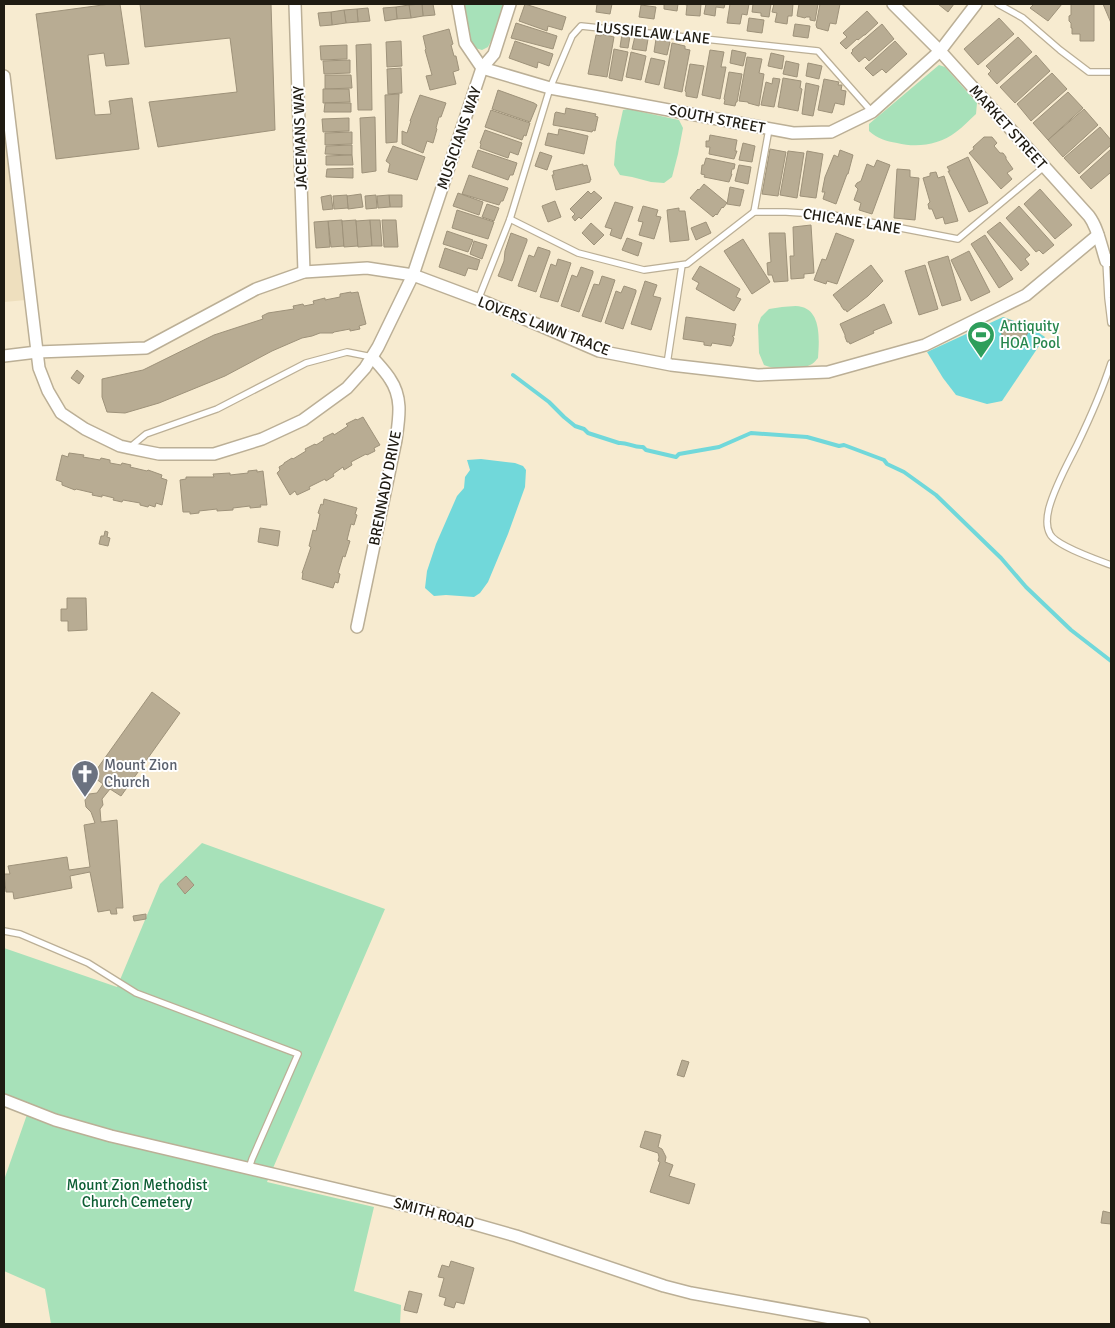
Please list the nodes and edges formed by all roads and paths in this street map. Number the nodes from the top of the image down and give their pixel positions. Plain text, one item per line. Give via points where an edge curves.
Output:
1 (295, 4) edge
2 (458, 4) edge
3 (510, 4) edge
4 (893, 4) edge
5 (976, 4) edge
6 (998, 4) edge
7 (940, 51) junction
8 (482, 68) junction
9 (1111, 72) edge
10 (4, 76) edge
11 (550, 88) junction
12 (872, 112) junction
13 (6, 113) edge
14 (770, 129) junction
15 (1044, 167) junction
16 (754, 212) junction
17 (510, 220) junction
18 (1098, 235) junction
19 (1108, 260) edge
20 (682, 265) junction
21 (304, 272) junction
22 (412, 275) junction
23 (478, 300) junction
24 (1111, 324) edge
25 (37, 352) junction
26 (4, 356) edge
27 (372, 357) junction
28 (1111, 363) edge
29 (667, 364) junction
30 (129, 448) junction
31 (1111, 565) edge
32 (357, 627) dead end
33 (4, 931) edge
34 (4, 1100) edge
35 (249, 1168) junction
36 (864, 1324) edge

1 - 21 street, JACEMANS WAY
2 - 8 street via 465,43
3 - 8 street, MUSICIANS WAY via 494,54
4 - 7 street, MARKET STREET
5 - 7 street, SOUTH STREET
6 - 9 lane via 1023,18 1089,72
7 - 12 street, SOUTH STREET
7 - 15 street, MARKET STREET
8 - 11 street, SOUTH STREET
8 - 22 street, MUSICIANS WAY
10 - 13 street, MUSICIANS WAY
11 - 12 lane, LUSSIELAW LANE via 572,36 581,26 818,51
11 - 14 street, SOUTH STREET
11 - 17 lane, LUSSIELAW LANE
12 - 14 street, SOUTH STREET via 831,132 793,133
13 - 25 street, MUSICIANS WAY
14 - 16 lane
15 - 16 lane, CHICANE LANE via 958,239 833,215
15 - 18 street, MARKET STREET via 1092,220
16 - 20 lane
17 - 20 lane via 578,253 644,270
17 - 23 lane, LUSSIELAW LANE
18 - 19 street, MARKET STREET
18 - 29 street, LOVERS LAWN TRACE via 1026,295 926,345 828,372 758,375
19 - 24 lane
20 - 29 lane
21 - 22 street, LOVERS LAWN TRACE via 367,268
21 - 25 street, LOVERS LAWN TRACE via 256,289 146,348
22 - 23 street, LOVERS LAWN TRACE
22 - 27 street, MUSICIANS WAY
23 - 29 street, LOVERS LAWN TRACE via 599,351
25 - 26 street, LOVERS LAWN TRACE
25 - 30 street, MUSICIANS WAY via 39,368 61,414 85,429
27 - 30 lane via 347,352 306,363 217,408 146,434
27 - 30 street, MUSICIANS WAY via 346,388 303,420 262,439 214,454 159,454
27 - 32 street, BRENNADY DRIVE via 390,378 398,395 400,415
28 - 31 lane via 1085,429 1060,480 1047,520 1050,534 1057,542
33 - 35 lane via 20,934 88,963 136,993 298,1054
34 - 35 street, SMITH ROAD via 55,1120 111,1136
35 - 36 street, SMITH ROAD via 507,1233 691,1293

